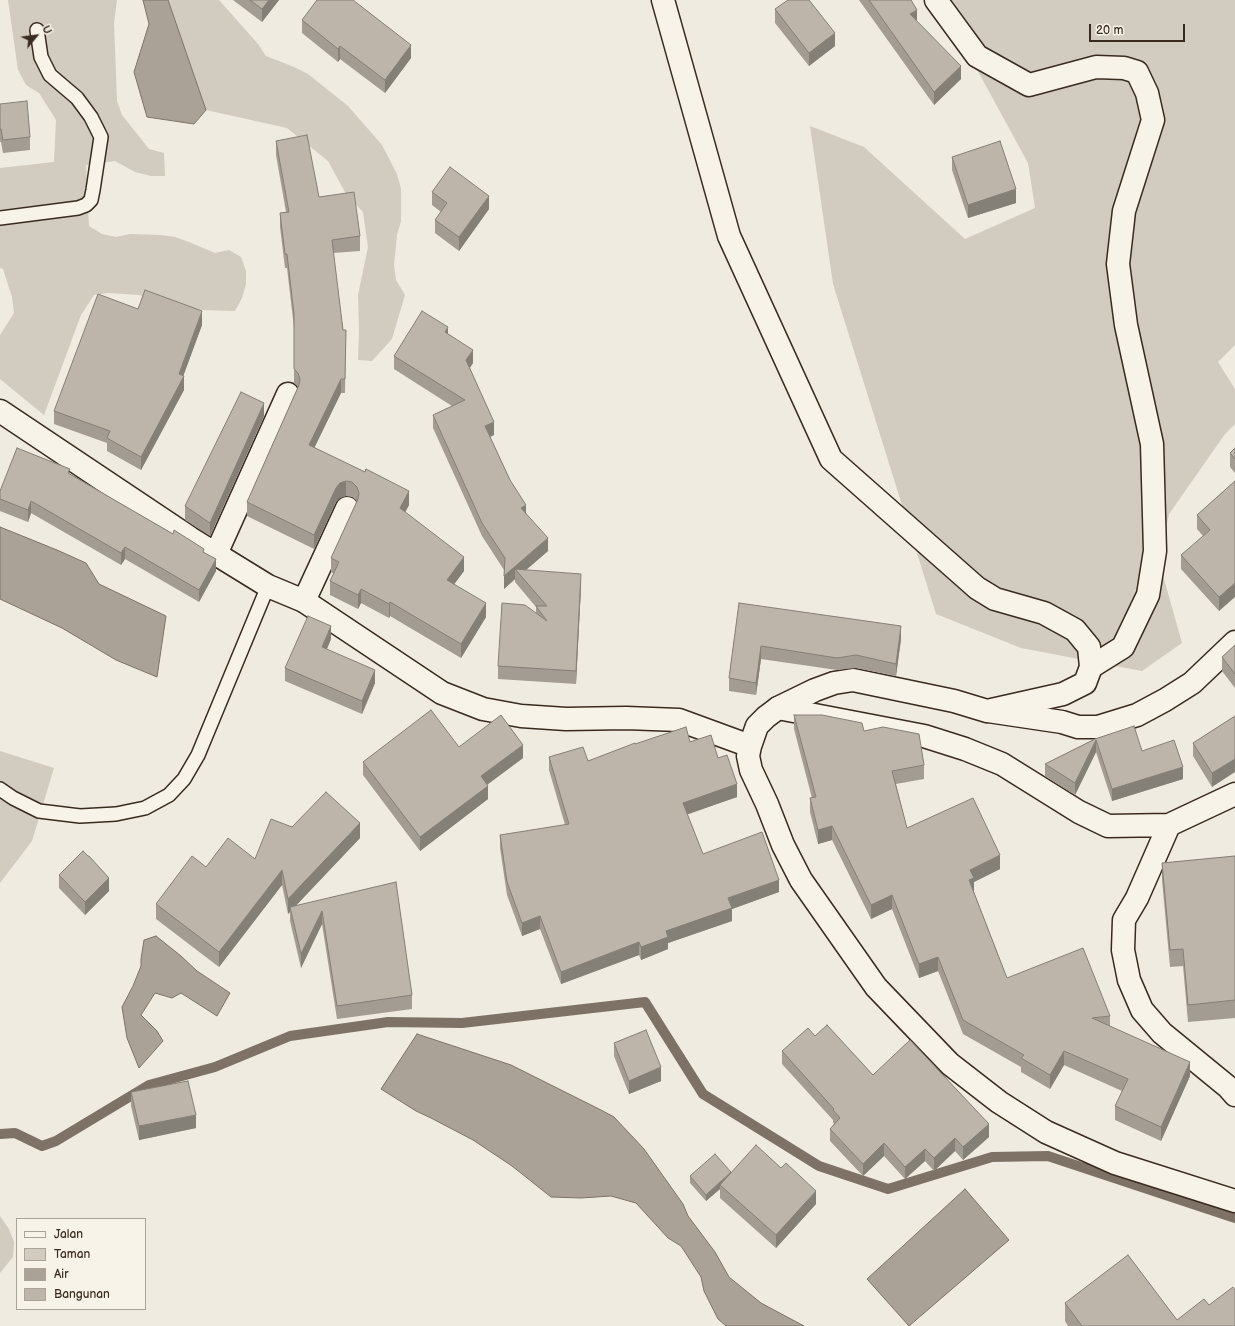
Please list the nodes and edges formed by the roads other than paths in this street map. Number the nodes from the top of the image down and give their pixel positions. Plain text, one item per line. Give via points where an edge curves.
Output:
1 (663, 0) edge
2 (936, 0) edge
3 (37, 30) dead end
4 (0, 218) edge
5 (288, 394) dead end
6 (0, 411) edge
7 (347, 508) dead end
8 (216, 554) junction
9 (268, 586) junction
10 (304, 601) junction
11 (1235, 642) edge
12 (1091, 667) junction
13 (778, 708) junction
14 (986, 711) junction
15 (750, 746) junction
16 (0, 790) edge
17 (1235, 794) edge
18 (1169, 825) junction
19 (1235, 1095) edge
20 (1235, 1201) edge

1 - 12 street via 729,236 831,459 977,588 995,600 1044,613 1075,630 1089,647
2 - 12 street via 977,56 1029,86 1096,67 1124,68 1137,72 1153,120 1124,211 1118,264 1126,325 1152,444 1155,551 1148,595 1123,647
3 - 4 lane via 41,57 50,75 77,98 101,137 92,195 86,205 78,208
5 - 8 street
6 - 8 street
7 - 10 street
8 - 9 street
9 - 10 street
9 - 16 lane via 198,755 184,779 169,795 145,808 116,814 80,816 39,811
10 - 15 street via 442,693 483,709 521,716 680,720
11 - 14 street via 1192,684 1137,715 1098,727 1078,727 1062,722
12 - 14 street via 1085,683 1063,694
13 - 14 street via 815,690 853,680 954,701
13 - 15 street via 757,726
13 - 18 street via 924,736 965,749 1002,764 1079,812 1108,826
15 - 20 street via 748,756 751,770 801,880 876,986 950,1064 999,1102 1046,1132 1115,1163
17 - 18 street
18 - 19 street via 1137,898 1124,920 1122,950 1129,980 1142,1010 1162,1033

